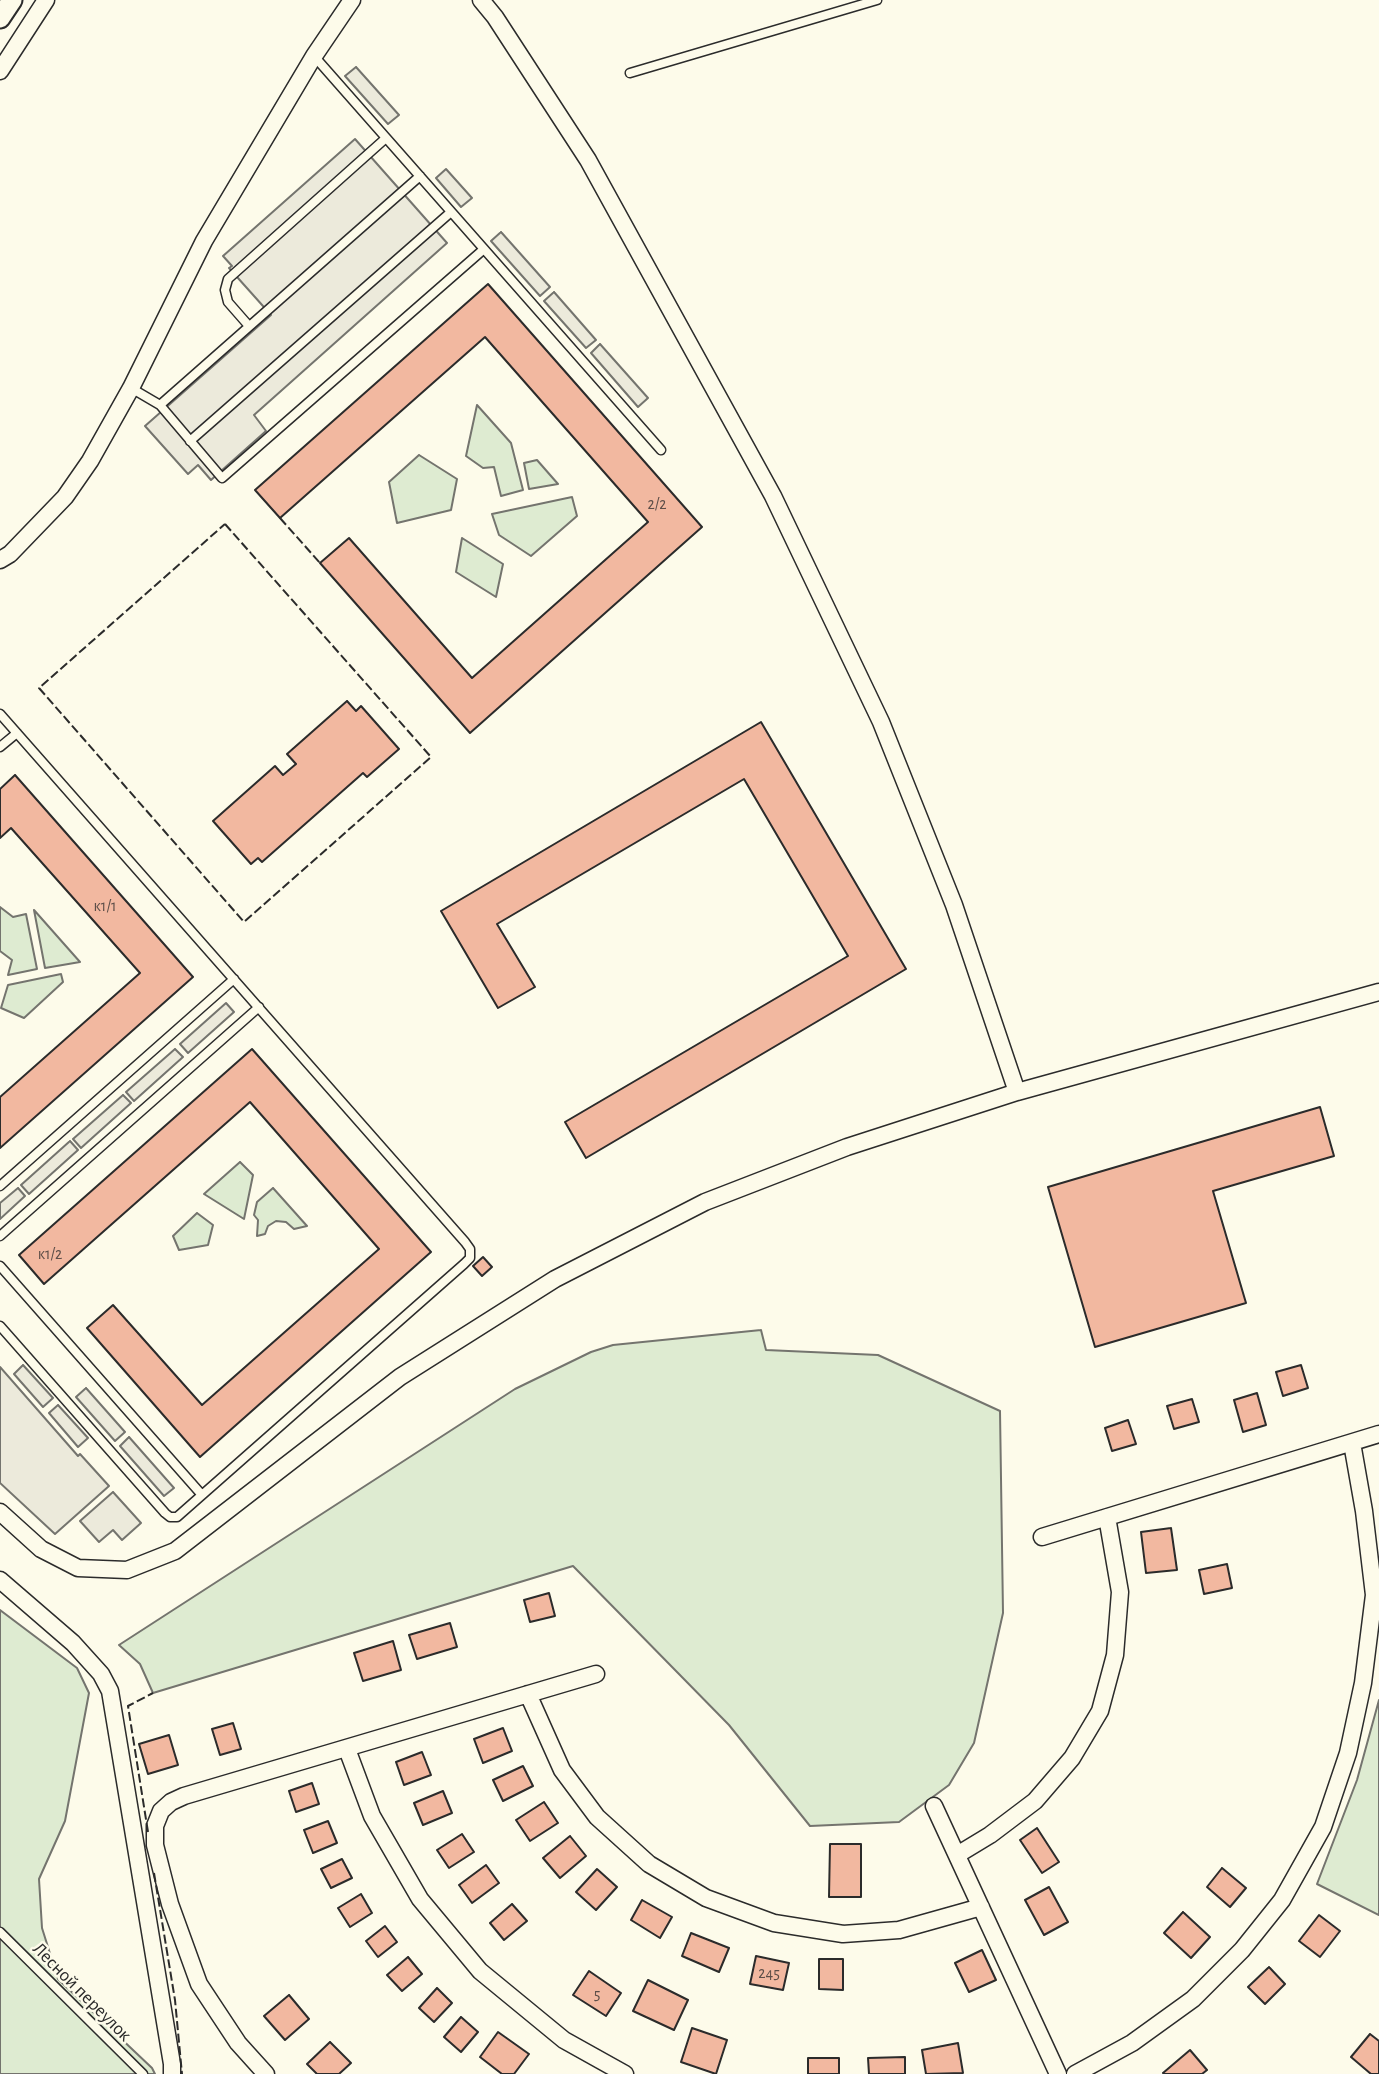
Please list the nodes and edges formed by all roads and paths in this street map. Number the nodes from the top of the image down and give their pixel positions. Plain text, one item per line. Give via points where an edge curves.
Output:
1 (12, 0) edge
2 (46, 0) edge
3 (352, 0) edge
4 (481, 0) edge
5 (877, 0) edge
6 (0, 18) edge
7 (314, 57) junction
8 (0, 71) edge
9 (630, 73) dead end
10 (386, 138) junction
11 (420, 176) junction
12 (450, 212) junction
13 (484, 249) junction
14 (249, 326) junction
15 (131, 387) junction
16 (160, 405) junction
17 (190, 441) junction
18 (661, 450) dead end
19 (0, 560) edge
20 (0, 714) edge
21 (17, 733) junction
22 (0, 747) edge
23 (234, 979) junction
24 (1379, 992) edge
25 (258, 1007) junction
26 (1017, 1092) junction
27 (0, 1186) edge
28 (0, 1236) edge
29 (0, 1266) edge
30 (0, 1326) edge
31 (1379, 1434) edge
32 (1352, 1443) junction
33 (202, 1495) junction
34 (0, 1511) edge
35 (1107, 1517) junction
36 (1042, 1536) dead end
37 (0, 1580) edge
38 (596, 1674) dead end
39 (528, 1694) junction
40 (347, 1749) junction
41 (934, 1806) dead end
42 (957, 1855) junction
43 (981, 1907) junction
44 (0, 1932) edge
45 (143, 2074) edge
46 (172, 2074) edge
47 (265, 2074) edge
48 (625, 2074) edge
49 (1058, 2074) edge
50 (1075, 2074) edge

1 - 6 street
2 - 8 street
3 - 7 street
4 - 26 street via 588,160 773,496 881,722 954,905
5 - 9 lane
7 - 10 lane
7 - 15 street via 204,241
10 - 11 lane
10 - 14 lane via 228,279 228,302
11 - 12 lane
11 - 14 lane
12 - 13 lane
12 - 17 lane
13 - 17 lane via 222,478
13 - 18 lane
14 - 16 lane
15 - 16 lane
15 - 19 street via 65,497
16 - 17 lane
20 - 21 lane
21 - 22 lane
21 - 23 lane
23 - 25 lane
23 - 27 lane
24 - 26 street
25 - 28 lane
25 - 33 lane via 465,1242 470,1258
26 - 34 street via 847,1147 705,1202 555,1279 400,1377 175,1550 127,1570 78,1568 41,1549
29 - 33 lane
30 - 33 lane via 170,1517 177,1517
31 - 32 street
32 - 35 street
32 - 50 street via 1374,1595 1348,1753 1322,1827 1282,1900 1242,1950 1193,1999 1132,2043
35 - 36 street
35 - 42 street via 1120,1592 1115,1655 1100,1711 1072,1758 1035,1801
37 - 46 street via 73,1643 110,1691
38 - 39 street
39 - 40 street
39 - 43 street via 562,1770 597,1817 649,1864 706,1898 774,1923 843,1934 899,1930
40 - 47 street via 184,1796 161,1811 155,1826 155,1845 170,1904 199,1984
40 - 48 street via 372,1816 420,1899 471,1961 564,2040
41 - 42 street
42 - 43 street
43 - 49 street
44 - 45 lane, Лесной переулок

